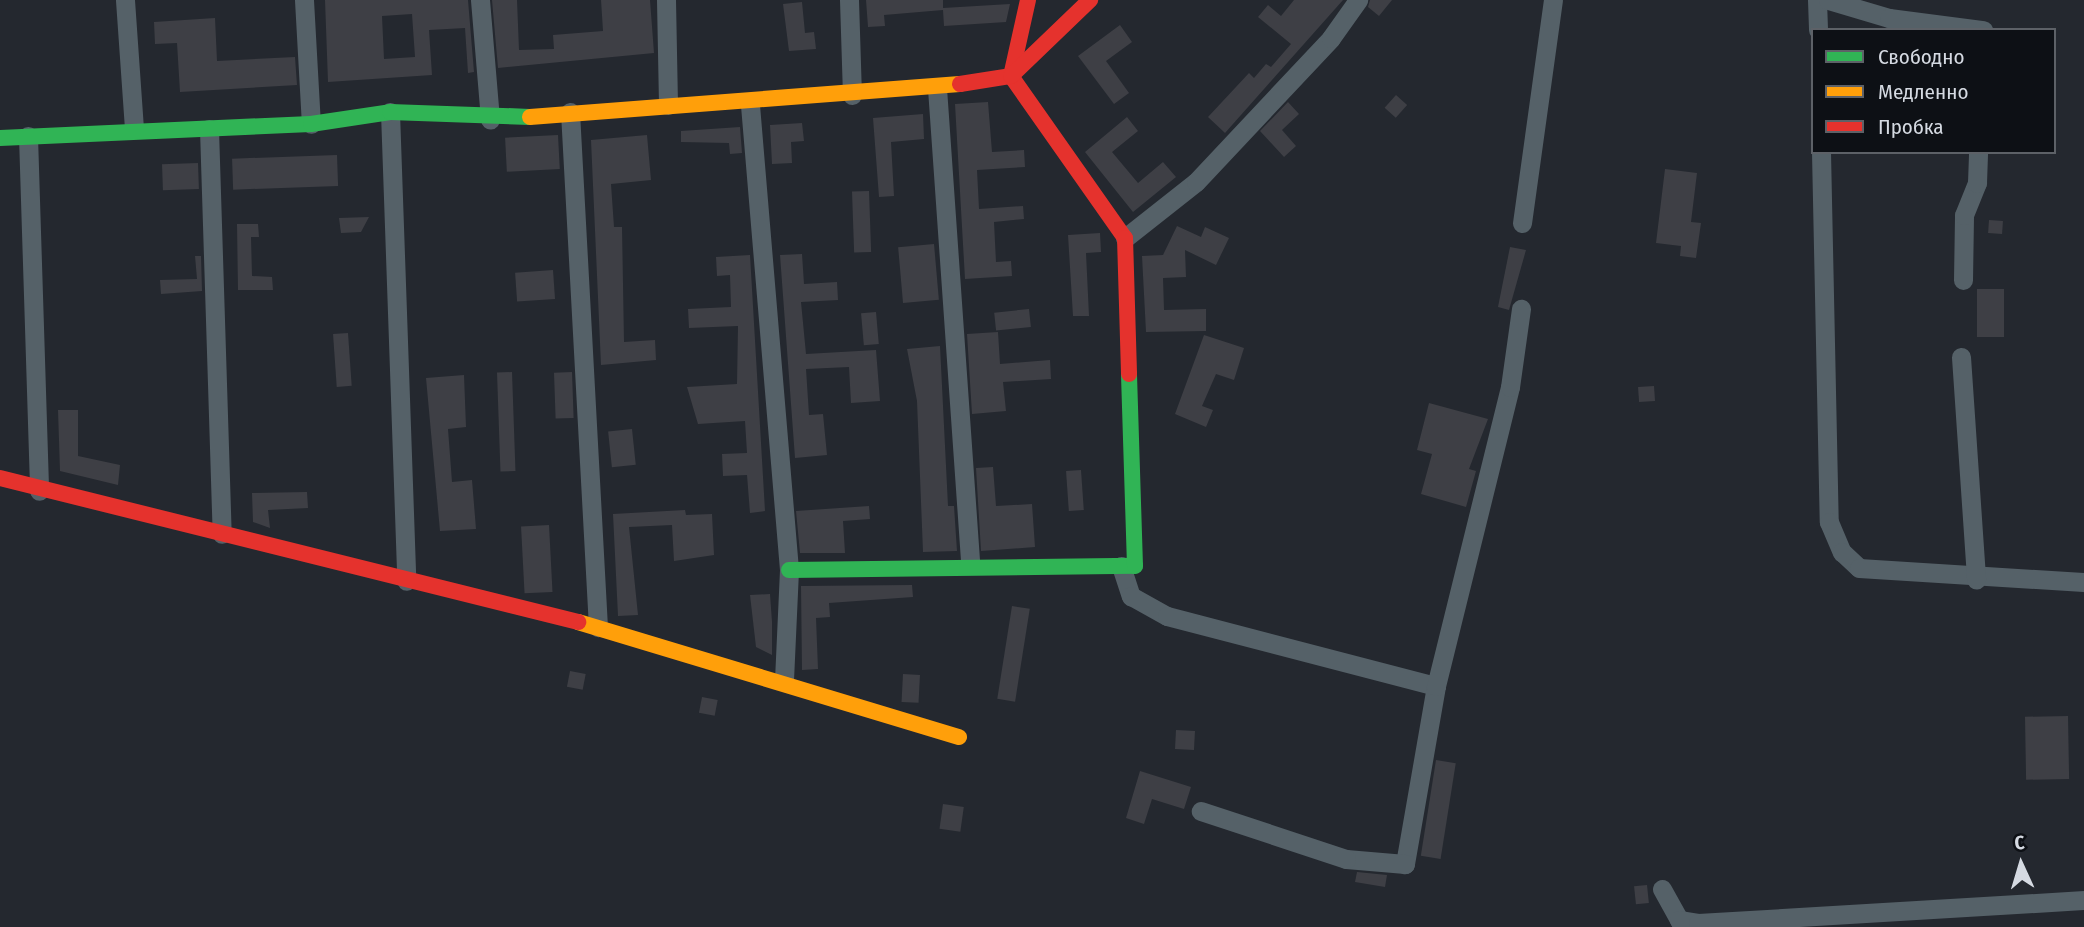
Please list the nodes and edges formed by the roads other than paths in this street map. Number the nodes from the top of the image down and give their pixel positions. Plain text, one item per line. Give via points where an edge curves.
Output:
1 (125, 0) edge
2 (304, 0) edge
3 (480, 0) edge
4 (666, 0) edge
5 (849, 0) edge
6 (1028, 0) edge
7 (1090, 0) edge
8 (1358, 0) edge
9 (1553, 0) edge
10 (1817, 0) edge
11 (1828, 0) edge
12 (1818, 28) edge
13 (1967, 28) edge
14 (1011, 76) junction
15 (937, 88) junction
16 (852, 95) junction
17 (750, 105) junction
18 (668, 106) junction
19 (390, 111) junction
20 (570, 112) junction
21 (490, 120) junction
22 (311, 124) junction
23 (134, 129) junction
24 (209, 129) junction
25 (29, 136) junction
26 (0, 138) edge
27 (1821, 154) edge
28 (1978, 154) edge
29 (1522, 223) dead end
30 (1125, 237) junction
31 (1963, 280) dead end
32 (1521, 309) dead end
33 (1961, 356) dead end
34 (0, 478) edge
35 (39, 491) junction
36 (222, 534) junction
37 (970, 563) junction
38 (1121, 566) junction
39 (789, 570) junction
40 (1976, 579) junction
41 (406, 581) junction
42 (2084, 582) edge
43 (598, 627) junction
44 (784, 680) junction
45 (1436, 687) junction
46 (959, 737) dead end
47 (1201, 811) dead end
48 (1662, 889) dead end
49 (2084, 900) edge

1 - 23 street
2 - 22 street
3 - 21 street
4 - 18 street
5 - 16 street
6 - 14 street
7 - 14 street
8 - 30 street via 1331,38 1196,182
9 - 29 street
10 - 12 street
11 - 13 street via 1889,18
14 - 15 street
14 - 30 street
15 - 16 street
15 - 37 street
16 - 17 street
17 - 18 street
17 - 39 street
18 - 20 street
19 - 21 street
19 - 22 street
19 - 41 street
20 - 21 street
20 - 43 street
22 - 24 street
23 - 24 street
23 - 25 street
24 - 36 street
25 - 26 street
25 - 35 street
27 - 40 street via 1829,522 1842,552 1859,568
28 - 31 street via 1977,183 1964,215
30 - 38 street via 1135,566
32 - 45 street via 1510,387
33 - 40 street
34 - 35 street
35 - 36 street
36 - 41 street
37 - 38 street
37 - 39 street
38 - 45 street via 1131,596 1167,616
39 - 44 street
40 - 42 street
41 - 43 street
43 - 44 street
44 - 46 street
45 - 47 street via 1405,864 1346,859
48 - 49 street via 1678,920 1698,923

